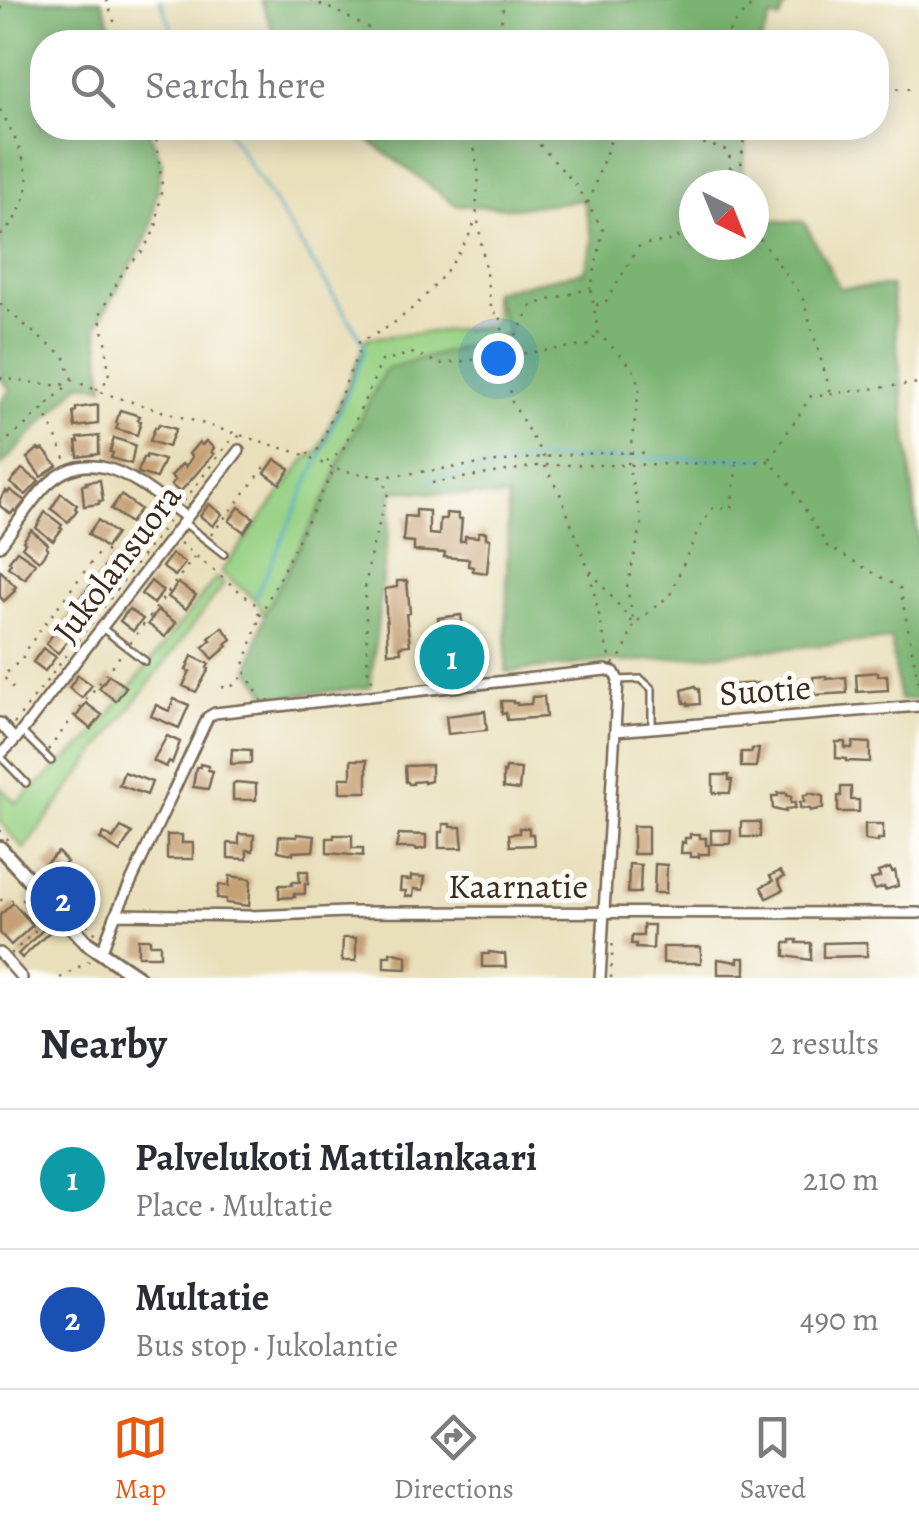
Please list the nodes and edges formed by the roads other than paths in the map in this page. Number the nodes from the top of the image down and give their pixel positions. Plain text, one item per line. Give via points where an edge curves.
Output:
1 (239, 450) dead end
2 (160, 498) junction
3 (185, 520) junction
4 (0, 546) edge
5 (124, 549) road end
6 (224, 554) dead end
7 (102, 628) junction
8 (145, 661) dead end
9 (616, 676) junction
10 (919, 706) edge
11 (0, 724) edge
12 (652, 726) junction
13 (615, 731) junction
14 (15, 735) junction
15 (0, 755) edge
16 (51, 761) dead end
17 (26, 783) dead end
18 (5, 845) edge
19 (919, 913) edge
20 (116, 914) junction
21 (602, 914) junction
22 (99, 952) junction
23 (5, 954) edge
24 (22, 978) edge
25 (138, 978) edge
26 (600, 978) edge

1 - 3 street, Jukolansuora
2 - 3 street
2 - 4 street via 113,468 69,469 42,490
2 - 5 lane
3 - 6 lane
3 - 7 street, Jukolansuora
7 - 8 lane
7 - 14 street, Jukolansuora
9 - 12 lane via 652,689
9 - 13 street
9 - 20 street via 606,670 215,713
10 - 12 street, Suotie
11 - 14 street
12 - 13 street, Suotie
13 - 21 street
14 - 15 street, Jukolansuora
14 - 16 lane
15 - 17 lane
18 - 22 street
19 - 21 street, Kaarnatie
20 - 21 street, Kaarnatie
20 - 22 street
21 - 26 street
22 - 25 street
23 - 24 street

